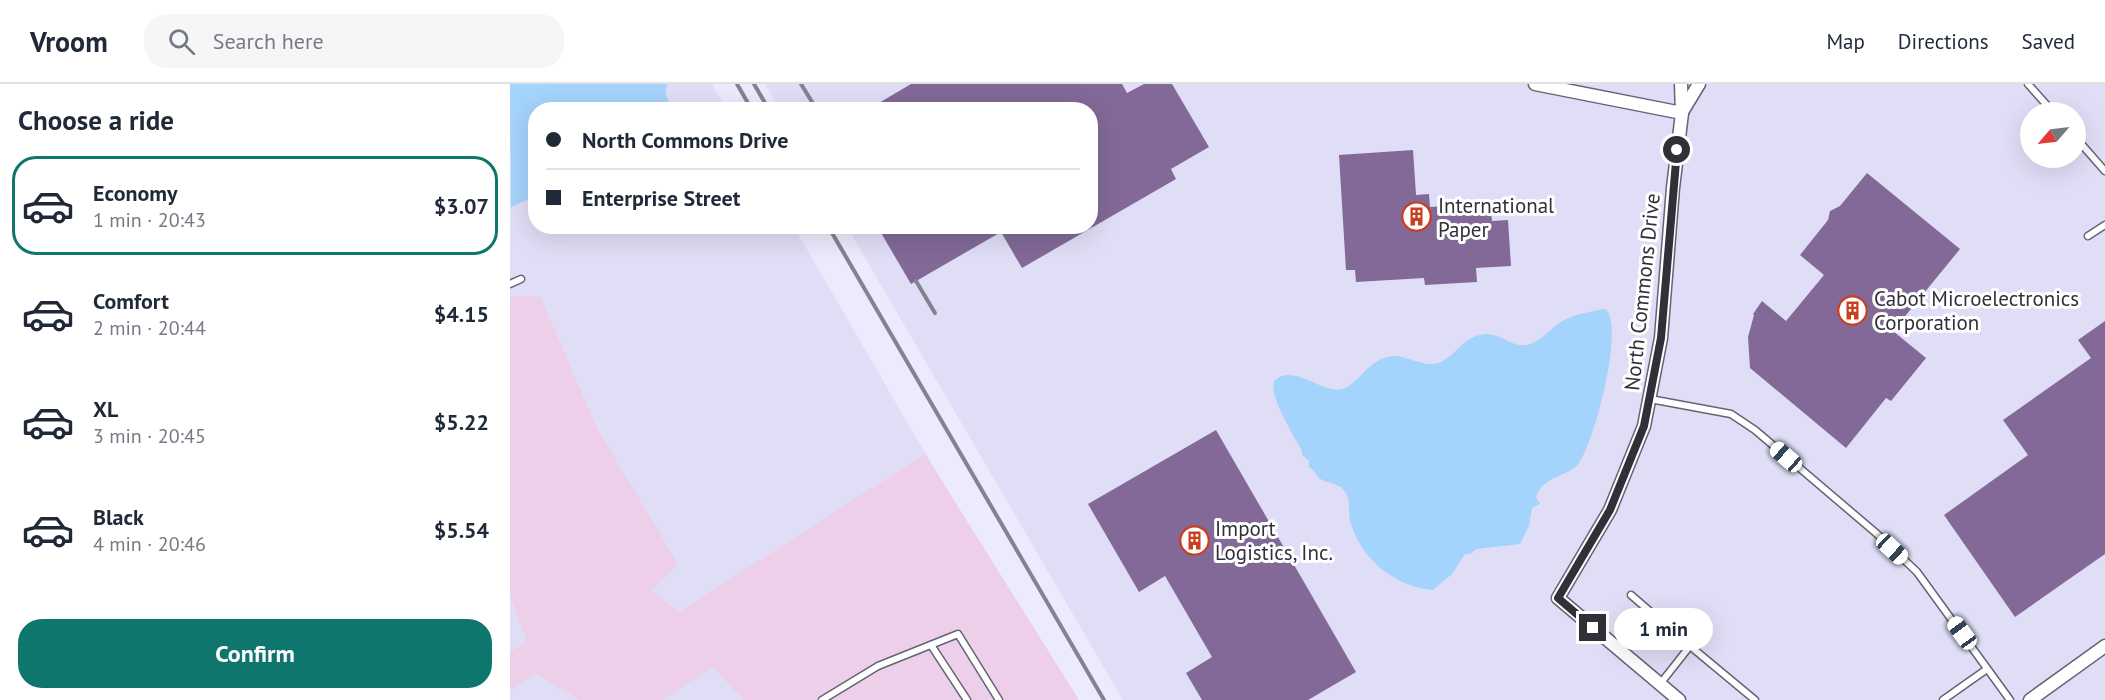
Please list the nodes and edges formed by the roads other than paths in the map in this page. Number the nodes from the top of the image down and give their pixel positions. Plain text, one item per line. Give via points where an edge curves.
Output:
1 (1535, 84) edge
2 (1681, 84) edge
3 (1700, 84) edge
4 (2028, 84) edge
5 (2044, 102) edge
6 (1682, 113) junction
7 (2086, 149) edge
8 (2105, 171) edge
9 (2105, 225) edge
10 (2088, 236) dead end
11 (521, 279) dead end
12 (510, 284) edge
13 (1650, 399) junction
14 (1631, 595) dead end
15 (931, 645) junction
16 (1690, 646) junction
17 (2105, 646) edge
18 (1987, 669) junction
19 (1660, 684) junction
20 (822, 700) edge
21 (967, 700) edge
22 (999, 700) edge
23 (1679, 700) edge
24 (1755, 700) edge
25 (1943, 700) edge
26 (2010, 700) edge
27 (2030, 700) edge

1 - 6 street
2 - 6 street, North Commons Drive
3 - 6 street
4 - 5 lane
6 - 13 street, North Commons Drive via 1662,329
7 - 8 lane
9 - 10 lane
11 - 12 lane
13 - 18 lane via 1731,414 1755,430 1909,564
13 - 19 street, North Commons Drive via 1644,426 1610,510 1558,598
14 - 16 lane
15 - 20 lane via 878,666
15 - 21 lane
15 - 22 lane via 958,634
16 - 19 lane
16 - 24 lane
17 - 27 street
18 - 25 lane
18 - 26 lane
19 - 23 street

